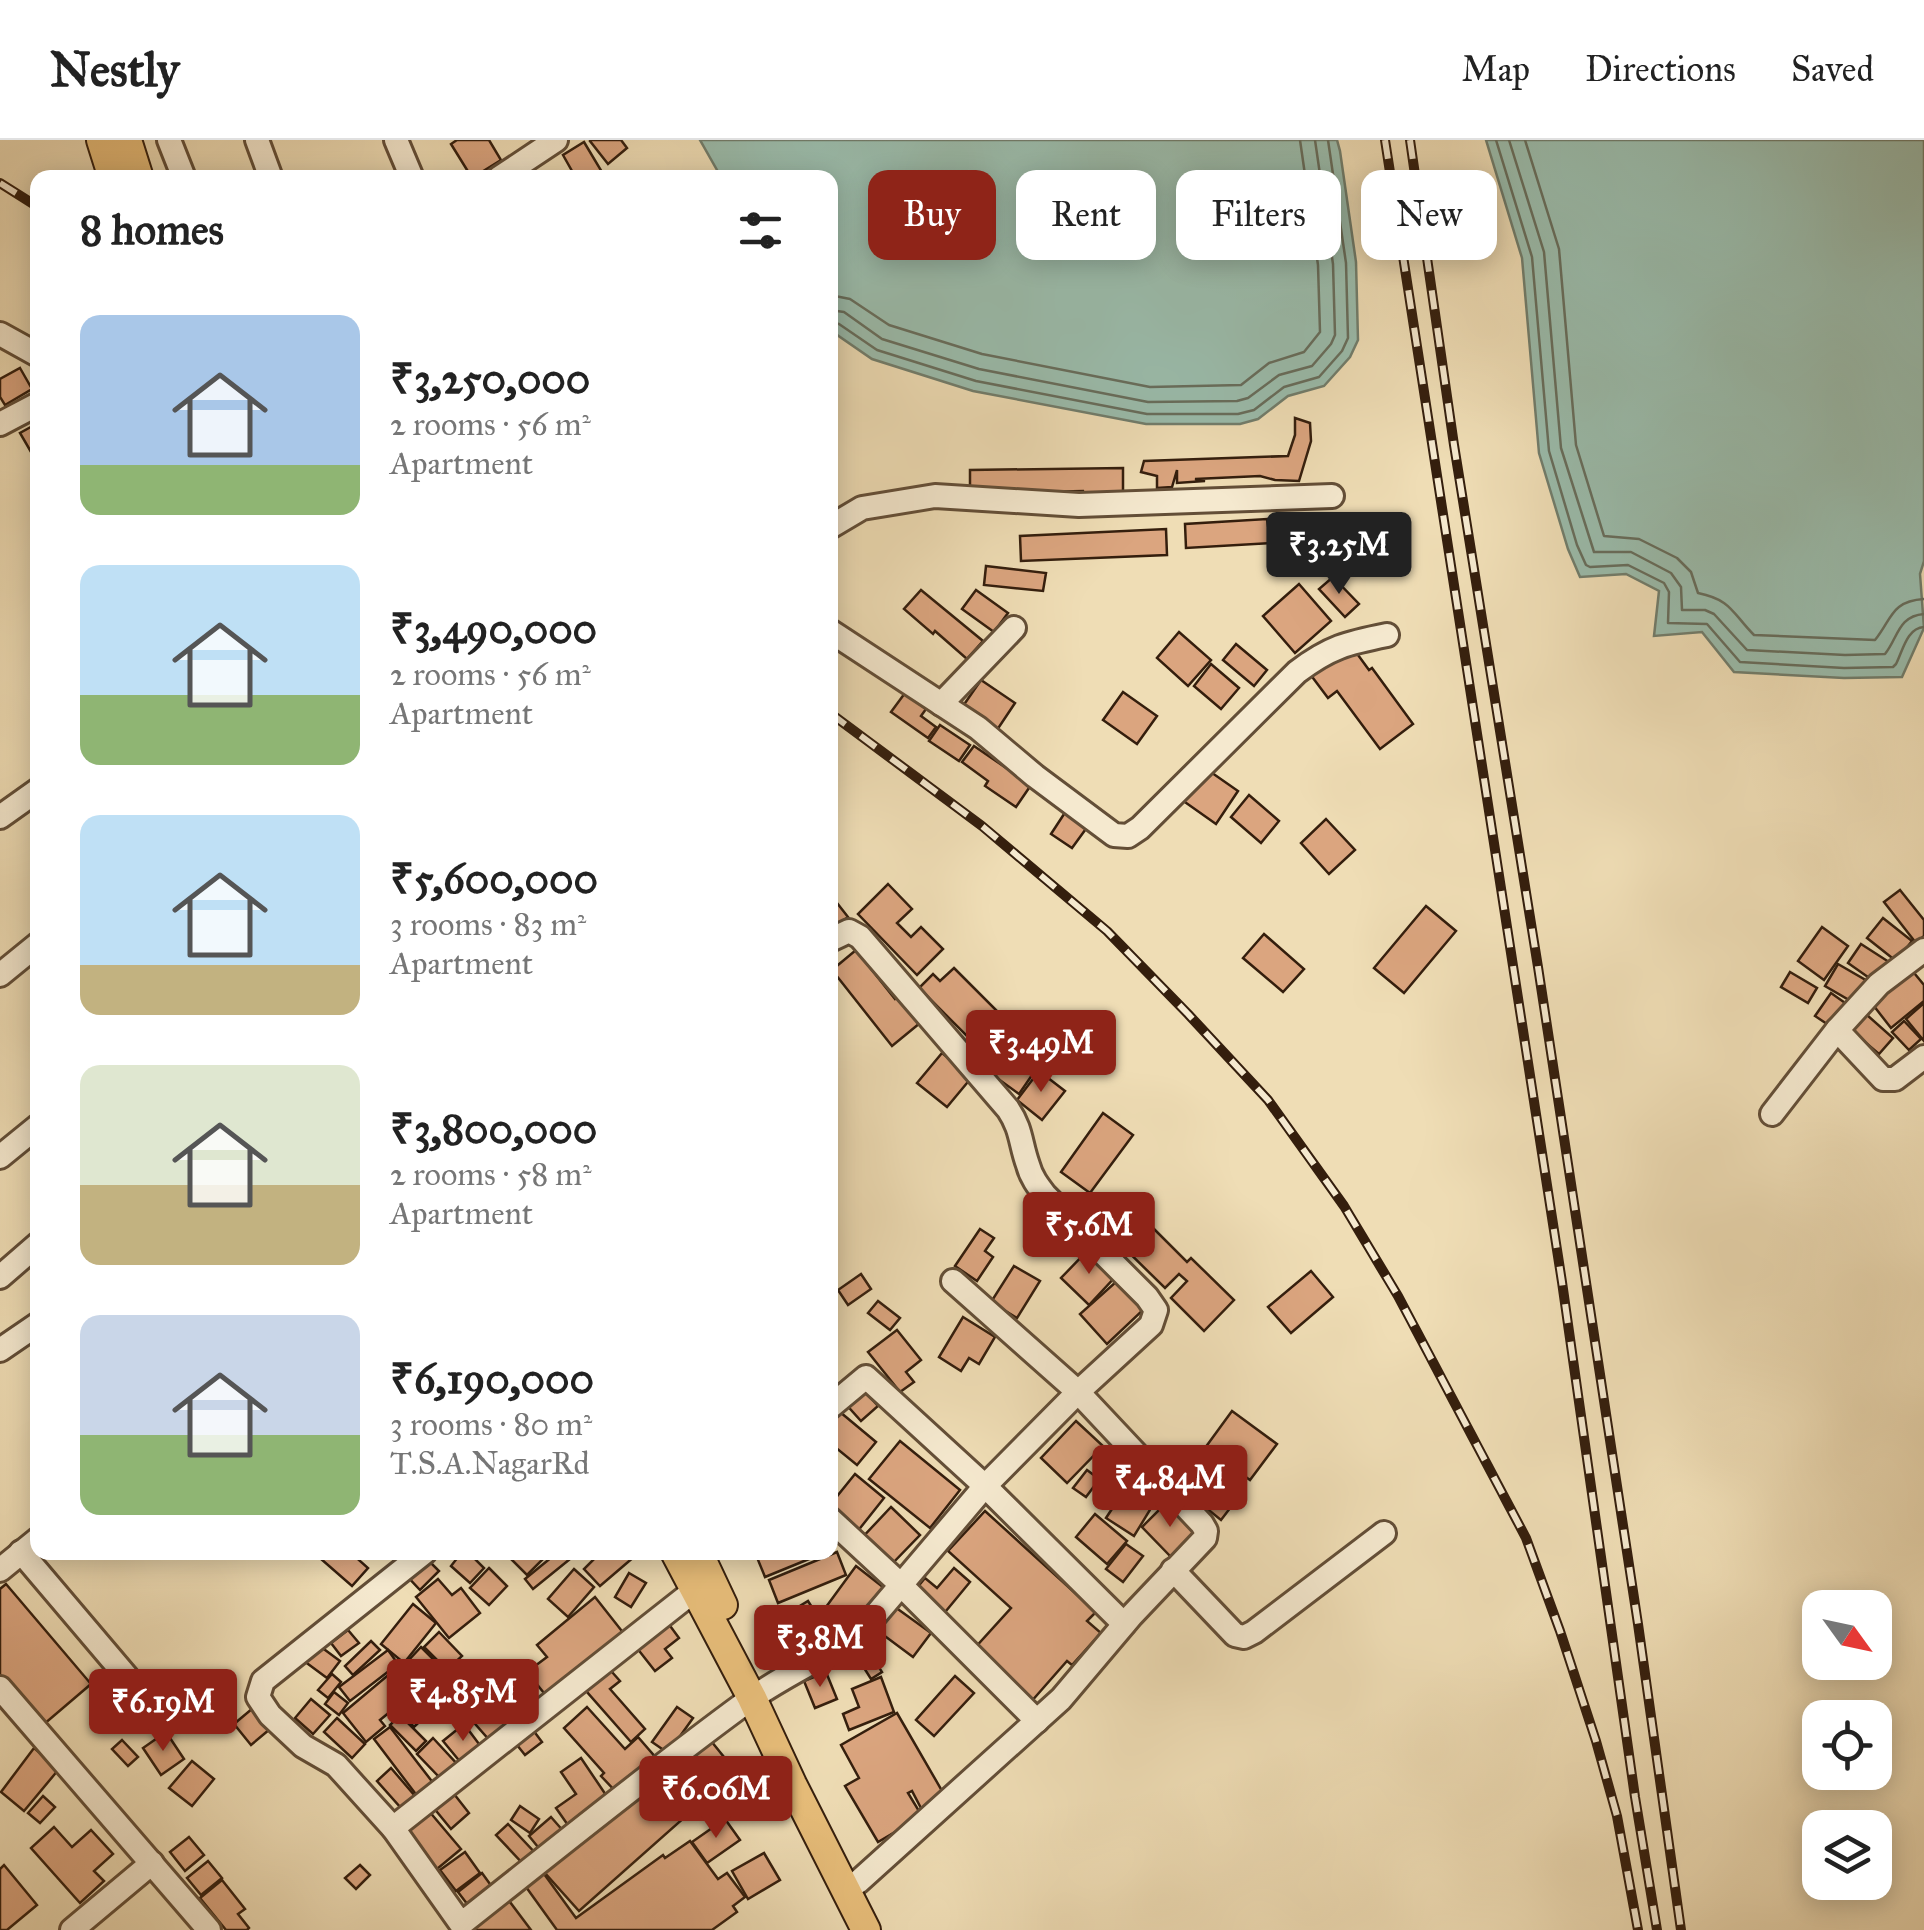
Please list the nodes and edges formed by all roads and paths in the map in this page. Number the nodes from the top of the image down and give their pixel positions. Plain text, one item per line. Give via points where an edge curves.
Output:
1 (101, 140) edge
2 (127, 140) edge
3 (170, 140) edge
4 (257, 140) edge
5 (396, 140) edge
6 (556, 140) edge
7 (110, 170) edge
8 (136, 170) edge
9 (181, 170) edge
10 (269, 170) edge
11 (409, 170) edge
12 (511, 170) edge
13 (0, 334) edge
14 (30, 351) edge
15 (30, 408) edge
16 (0, 424) edge
17 (1332, 496) dead end
18 (838, 523) edge
19 (1014, 628) dead end
20 (838, 635) edge
21 (1387, 635) dead end
22 (941, 704) junction
23 (30, 796) edge
24 (0, 817) edge
25 (838, 936) edge
26 (1924, 950) edge
27 (30, 951) edge
28 (0, 975) edge
29 (1837, 1030) junction
30 (1924, 1057) edge
31 (1772, 1114) dead end
32 (30, 1133) edge
33 (0, 1158) edge
34 (30, 1251) edge
35 (0, 1276) edge
36 (954, 1280) dead end
37 (30, 1329) edge
38 (0, 1350) edge
39 (1078, 1392) junction
40 (838, 1400) edge
41 (985, 1486) junction
42 (838, 1526) edge
43 (1384, 1534) dead end
44 (29, 1545) edge
45 (40, 1560) edge
46 (414, 1560) edge
47 (680, 1560) edge
48 (701, 1560) edge
49 (0, 1570) edge
50 (1173, 1570) junction
51 (900, 1584) junction
52 (694, 1590) junction
53 (1124, 1624) junction
54 (126, 1677) dead end
55 (0, 1688) edge
56 (758, 1694) junction
57 (1037, 1721) junction
58 (392, 1828) junction
59 (152, 1863) junction
60 (858, 1882) junction
61 (208, 1929) edge
62 (72, 1930) edge
63 (866, 1930) edge
64 (882, 1930) edge

1 - 7 main road
2 - 8 main road
3 - 9 street
4 - 10 street
5 - 11 street
6 - 12 street
13 - 14 street
15 - 16 street
17 - 18 street via 1080,505 935,496 862,508
19 - 22 street
20 - 22 street
21 - 22 street via 1342,644 1297,672 1128,836 1114,835
23 - 24 street
25 - 39 street via 849,930 860,938 1008,1108 1034,1180 1156,1310 1151,1324
26 - 29 street via 1879,984
27 - 28 street
29 - 30 street via 1882,1079 1895,1079
29 - 31 street
32 - 33 street
34 - 35 street
36 - 39 street
37 - 38 street
39 - 41 street
39 - 50 street via 1206,1531
40 - 41 street via 866,1377
41 - 51 street
41 - 53 street
42 - 51 street
43 - 50 street via 1244,1637
44 - 49 street
45 - 54 street
46 - 58 street via 262,1681 258,1697 302,1746 336,1765
47 - 52 main road
48 - 56 main road
50 - 53 street
51 - 56 street via 846,1643
51 - 57 street
52 - 56 main road
52 - 58 street
53 - 57 street
55 - 59 street
56 - 58 street via 461,1924
56 - 60 main road
56 - 63 main road via 792,1784
57 - 60 street
59 - 61 street
59 - 62 street
60 - 64 main road

